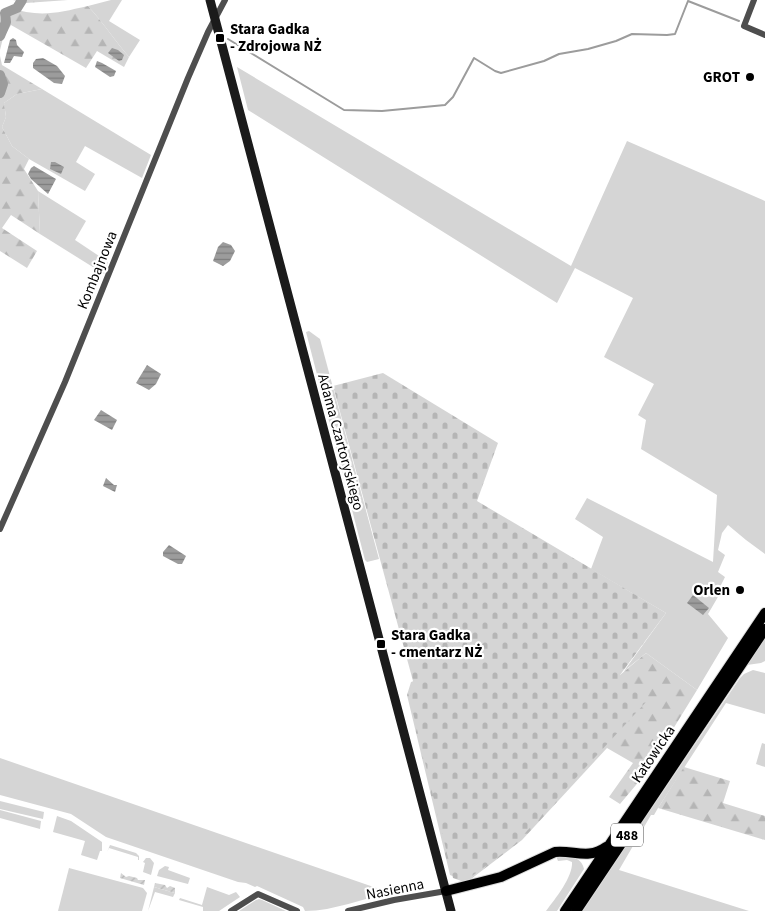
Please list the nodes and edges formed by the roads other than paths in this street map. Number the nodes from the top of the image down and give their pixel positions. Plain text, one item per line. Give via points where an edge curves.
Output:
1 (210, 0) edge
2 (225, 0) edge
3 (754, 0) edge
4 (215, 20) junction
5 (765, 35) edge
6 (0, 529) edge
7 (765, 614) edge
8 (765, 629) edge
9 (610, 844) junction
10 (577, 854) junction
11 (586, 880) junction
12 (446, 892) junction
13 (231, 911) edge
14 (297, 911) edge
15 (348, 911) edge
16 (451, 911) edge
17 (565, 911) edge
18 (576, 911) edge

1 - 4 street, Adama Czartoryskiego
2 - 4 street, Kombajnowa
3 - 5 street via 744,26
4 - 6 street, Kombajnowa via 188,78 65,382
4 - 12 street, Adama Czartoryskiego
7 - 9 main road, Katowicka / 488
8 - 18 main road, Katowicka / 488
9 - 10 main road via 595,854
9 - 11 main road, Katowicka / 488
10 - 11 main road via 584,860 588,872
10 - 12 main road via 555,852 501,877
11 - 17 main road, Katowicka / 488
12 - 15 street, Nasienna
12 - 16 street, Adama Czartoryskiego
13 - 14 street via 258,894

